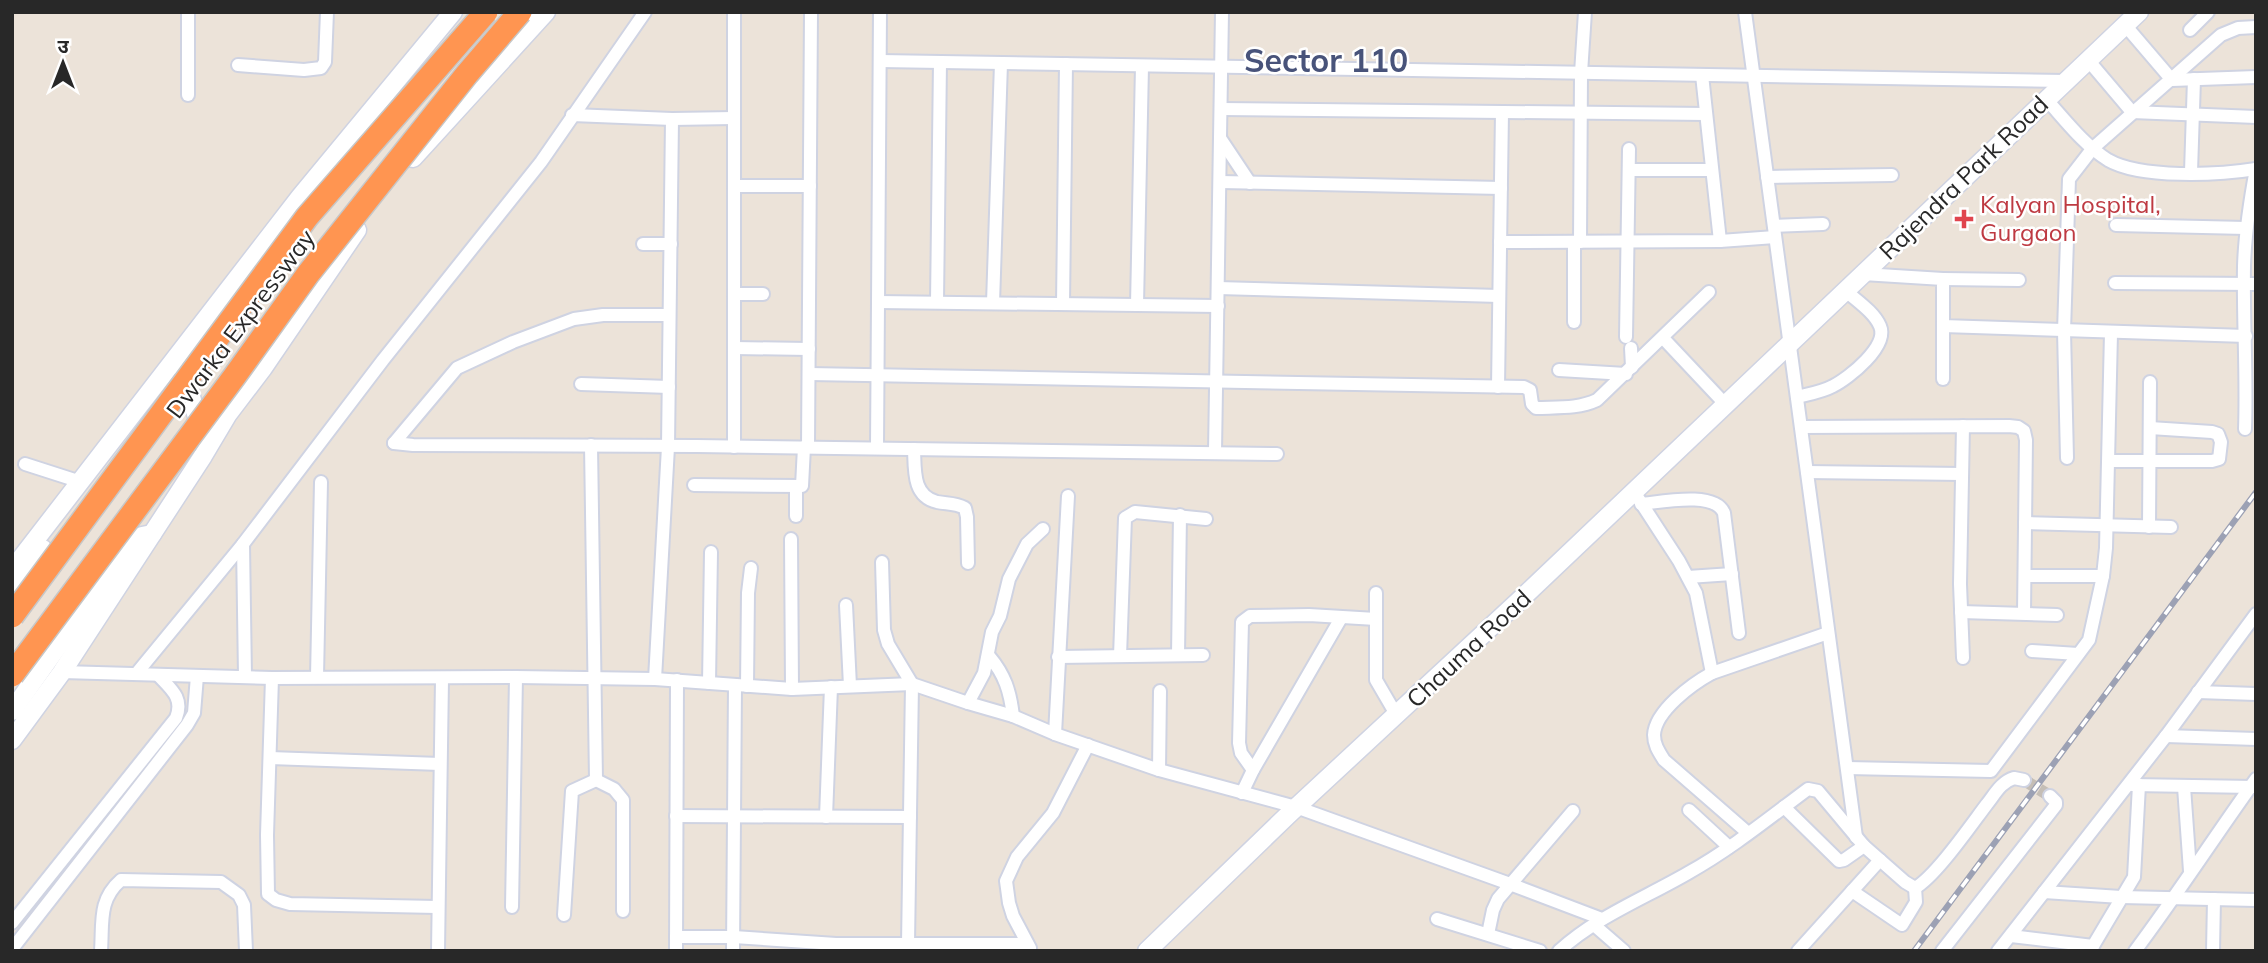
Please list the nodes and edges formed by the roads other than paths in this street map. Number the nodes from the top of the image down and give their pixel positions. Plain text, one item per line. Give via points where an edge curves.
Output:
1 (188, 12) edge
2 (327, 12) edge
3 (453, 12) edge
4 (486, 12) edge
5 (520, 12) edge
6 (546, 12) edge
7 (645, 12) edge
8 (734, 12) edge
9 (811, 12) edge
10 (880, 12) edge
11 (1222, 12) edge
12 (1585, 12) edge
13 (1745, 12) edge
14 (2139, 12) edge
15 (2208, 12) edge
16 (2125, 25) junction
17 (2256, 27) edge
18 (2189, 30) dead end
19 (2088, 60) junction
20 (880, 61) junction
21 (940, 62) junction
22 (1001, 63) junction
23 (1066, 64) junction
24 (238, 65) dead end
25 (1142, 66) junction
26 (1221, 67) junction
27 (1581, 73) junction
28 (1702, 75) junction
29 (1753, 76) junction
30 (2256, 77) edge
31 (2194, 79) junction
32 (2172, 80) junction
33 (2066, 81) junction
34 (188, 95) dead end
35 (2046, 100) junction
36 (1221, 109) junction
37 (1502, 112) junction
38 (2132, 112) junction
39 (1581, 113) junction
40 (1706, 114) junction
41 (2192, 114) junction
42 (572, 116) junction
43 (2256, 117) edge
44 (734, 118) junction
45 (672, 119) junction
46 (1220, 137) junction
47 (2092, 148) junction
48 (1629, 149) dead end
49 (2256, 169) edge
50 (1629, 170) junction
51 (1712, 170) junction
52 (2191, 172) junction
53 (1892, 176) dead end
54 (1767, 177) junction
55 (1220, 182) junction
56 (1250, 183) junction
57 (734, 186) junction
58 (810, 186) junction
59 (1501, 188) junction
60 (1823, 224) dead end
61 (2116, 225) dead end
62 (2246, 228) junction
63 (1774, 231) junction
64 (1720, 241) junction
65 (1500, 242) junction
66 (1577, 242) junction
67 (1628, 242) junction
68 (643, 244) dead end
69 (671, 244) junction
70 (1863, 274) junction
71 (1943, 279) junction
72 (2020, 280) dead end
73 (2115, 283) dead end
74 (2250, 284) edge
75 (1218, 288) junction
76 (1846, 290) junction
77 (1709, 292) dead end
78 (734, 294) junction
79 (763, 294) dead end
80 (1499, 296) junction
81 (878, 302) junction
82 (937, 302) junction
83 (993, 303) junction
84 (1063, 304) junction
85 (1137, 305) junction
86 (1218, 306) junction
87 (669, 315) junction
88 (1574, 322) dead end
89 (1943, 326) junction
90 (2064, 331) junction
91 (2111, 333) junction
92 (2246, 336) junction
93 (1663, 338) junction
94 (1789, 345) junction
95 (734, 348) junction
96 (809, 349) junction
97 (179, 353) junction
98 (1559, 370) dead end
99 (1629, 370) junction
100 (809, 374) junction
101 (878, 375) junction
102 (1943, 379) dead end
103 (1217, 381) junction
104 (2150, 382) dead end
105 (582, 384) dead end
106 (669, 387) junction
107 (1497, 387) junction
108 (1797, 397) junction
109 (1726, 405) junction
110 (1801, 426) junction
111 (1963, 426) junction
112 (2150, 428) junction
113 (2245, 429) dead end
114 (591, 445) junction
115 (668, 447) junction
116 (734, 447) junction
117 (806, 447) junction
118 (877, 448) junction
119 (914, 449) junction
120 (207, 451) junction
121 (1215, 452) junction
122 (1277, 454) dead end
123 (2067, 458) dead end
124 (2109, 461) junction
125 (2149, 461) junction
126 (26, 464) dead end
127 (1807, 472) junction
128 (1962, 474) junction
129 (81, 482) junction
130 (321, 482) dead end
131 (694, 485) dead end
132 (796, 486) junction
133 (1068, 496) dead end
134 (1638, 498) junction
135 (62, 507) junction
136 (1180, 515) junction
137 (796, 516) dead end
138 (1206, 519) dead end
139 (2025, 523) junction
140 (2106, 527) junction
141 (2149, 527) junction
142 (2171, 527) dead end
143 (1043, 529) dead end
144 (152, 534) junction
145 (791, 539) dead end
146 (243, 544) junction
147 (710, 552) dead end
148 (882, 562) dead end
149 (968, 563) dead end
150 (751, 568) dead end
151 (12, 570) edge
152 (1732, 574) junction
153 (2025, 576) junction
154 (2103, 576) junction
155 (1688, 578) junction
156 (12, 592) edge
157 (1376, 593) dead end
158 (846, 605) dead end
159 (1961, 612) junction
160 (2024, 613) junction
161 (2256, 614) edge
162 (12, 615) edge
163 (2057, 615) dead end
164 (1340, 618) junction
165 (1376, 618) junction
166 (1740, 633) dead end
167 (1828, 633) junction
168 (2032, 651) dead end
169 (1178, 654) junction
170 (2078, 654) junction
171 (1203, 655) dead end
172 (989, 656) junction
173 (1120, 656) junction
174 (1058, 657) junction
175 (1963, 658) dead end
176 (62, 672) junction
177 (1712, 673) junction
178 (136, 674) junction
179 (12, 675) edge
180 (158, 675) junction
181 (197, 676) junction
182 (245, 677) junction
183 (317, 677) junction
184 (516, 677) junction
185 (272, 678) junction
186 (442, 678) junction
187 (594, 678) junction
188 (654, 679) junction
189 (677, 680) junction
190 (709, 683) junction
191 (912, 684) junction
192 (741, 686) junction
193 (850, 686) junction
194 (831, 687) junction
195 (792, 689) junction
196 (1160, 691) dead end
197 (2198, 692) junction
198 (2256, 694) edge
199 (178, 698) junction
200 (196, 699) junction
201 (968, 703) junction
202 (12, 711) edge
203 (1013, 716) junction
204 (1397, 716) junction
205 (1055, 734) junction
206 (2166, 736) junction
207 (2256, 739) edge
208 (12, 740) edge
209 (1088, 745) junction
210 (270, 758) junction
211 (440, 764) junction
212 (1847, 768) junction
213 (1159, 770) junction
214 (1252, 770) junction
215 (596, 780) junction
216 (2024, 780) dead end
217 (2254, 784) edge
218 (2134, 785) junction
219 (2183, 787) junction
220 (1242, 793) junction
221 (2050, 796) dead end
222 (1296, 807) junction
223 (1784, 807) junction
224 (1689, 810) dead end
225 (1573, 811) dead end
226 (676, 816) junction
227 (734, 816) junction
228 (826, 817) junction
229 (910, 817) junction
230 (1748, 834) junction
231 (1860, 841) junction
232 (1729, 847) junction
233 (1880, 860) junction
234 (2190, 871) junction
235 (1510, 884) junction
236 (1915, 888) junction
237 (1852, 891) junction
238 (2044, 892) junction
239 (2121, 897) junction
240 (2174, 899) junction
241 (2214, 899) junction
242 (2256, 900) edge
243 (438, 907) junction
244 (512, 907) dead end
245 (623, 911) dead end
246 (564, 915) dead end
247 (1437, 919) dead end
248 (1598, 922) junction
249 (12, 923) edge
250 (1488, 934) junction
251 (2011, 936) junction
252 (676, 937) junction
253 (734, 937) junction
254 (908, 944) junction
255 (836, 947) edge
256 (1030, 947) edge
257 (2091, 948) edge
258 (12, 950) edge
259 (101, 951) edge
260 (246, 951) edge
261 (438, 951) edge
262 (676, 951) edge
263 (733, 951) edge
264 (1147, 951) edge
265 (1540, 951) edge
266 (1559, 951) edge
267 (1624, 951) edge
268 (1798, 951) edge
269 (1942, 951) edge
270 (1998, 951) edge
271 (2135, 951) edge
272 (2213, 951) edge

1 - 34 street
2 - 24 street via 326,62 321,68
3 - 97 street
4 - 162 highway, Dwarka Expressway, bridge via 307,217
5 - 179 highway, Dwarka Expressway, bridge via 308,274
6 - 120 street via 407,164 342,249
7 - 42 street
8 - 44 street
9 - 58 street
10 - 20 street
11 - 26 street
12 - 27 street
13 - 29 street
14 - 16 street, Rajendra Park Road
15 - 18 street
16 - 19 street, Rajendra Park Road
16 - 32 street
17 - 32 street via 2221,35
19 - 33 street, Rajendra Park Road
19 - 38 street
20 - 21 street
20 - 81 street
21 - 22 street
21 - 82 street
22 - 23 street
22 - 83 street
23 - 25 street
23 - 84 street
25 - 26 street
25 - 85 street
26 - 27 street
26 - 36 street
27 - 28 street
27 - 39 street
28 - 29 street
28 - 40 street
29 - 33 street
29 - 54 street
30 - 31 street
31 - 32 street
31 - 41 street
32 - 38 street
33 - 35 street, Rajendra Park Road
35 - 47 street
35 - 70 street, Rajendra Park Road
36 - 37 street
36 - 46 street
37 - 39 street
37 - 59 street
38 - 41 street
38 - 47 street
39 - 40 street
39 - 66 street
40 - 51 street
41 - 43 street
41 - 52 street
42 - 45 street
42 - 146 street
44 - 45 street
44 - 57 street
45 - 69 street
46 - 55 street
46 - 56 street
47 - 52 street via 2131,170
47 - 90 street via 2069,179
48 - 50 street
49 - 52 street
49 - 62 street
50 - 51 street
50 - 67 street
51 - 64 street
53 - 54 street
54 - 63 street
55 - 56 street
55 - 75 street
56 - 59 street
57 - 58 street
57 - 78 street
58 - 96 street
59 - 65 street
60 - 63 street
61 - 62 street
62 - 74 street
63 - 64 street
63 - 94 street
64 - 67 street
65 - 66 street
65 - 80 street
66 - 67 street
66 - 88 street
67 - 99 street
68 - 69 street
69 - 87 street
70 - 71 street
70 - 76 street, Rajendra Park Road
71 - 72 street
71 - 89 street
73 - 74 street
74 - 92 street
75 - 80 street
75 - 86 street
76 - 94 street, Rajendra Park Road
76 - 108 street via 1874,316 1882,338 1847,378
77 - 93 street
78 - 79 street
78 - 95 street
80 - 107 street
81 - 82 street
81 - 101 street
82 - 83 street
83 - 84 street
84 - 85 street
85 - 86 street
86 - 103 street
87 - 106 street
87 - 114 street via 575,319 457,368 394,443
89 - 90 street
89 - 102 street
90 - 91 street
90 - 123 street
91 - 92 street
91 - 124 street
92 - 113 street
93 - 99 street
93 - 109 street
94 - 108 street
94 - 109 street, Chauma Road
95 - 96 street
95 - 116 street
96 - 100 street
97 - 120 street
97 - 129 street
98 - 99 street
99 - 107 street via 1597,400 1570,407 1536,408 1529,388
100 - 101 street
100 - 117 street
101 - 103 street
101 - 118 street
103 - 107 street
103 - 121 street
104 - 112 street
105 - 106 street
106 - 115 street
108 - 110 street
109 - 134 street, Chauma Road
110 - 111 street
110 - 127 street
111 - 128 street
111 - 139 street via 2009,426 2024,431
112 - 125 street
112 - 125 street via 2218,434 2221,452 2219,459 2211,461
114 - 115 street
114 - 187 street
115 - 116 street
115 - 188 street
116 - 117 street
117 - 118 street
117 - 132 street via 802,486
118 - 119 street
119 - 121 street
119 - 149 street via 915,481 921,491 937,502 965,508
120 - 144 street
121 - 122 street
124 - 125 street
124 - 140 street
125 - 141 street
126 - 129 street
127 - 128 street
127 - 167 street
128 - 159 street
129 - 135 street
130 - 183 street
131 - 132 street
132 - 137 street
133 - 174 street
134 - 152 street via 1721,506
134 - 155 street
134 - 204 street, Chauma Road
135 - 151 street
135 - 156 street via 59,528
136 - 138 street
136 - 169 street
136 - 173 street via 1135,512 1125,518
139 - 140 street
139 - 153 street
140 - 141 street
140 - 154 street
141 - 142 street
143 - 172 street via 1027,544 1009,579
144 - 176 street
144 - 202 street via 131,543
145 - 195 street
146 - 178 street
146 - 182 street
147 - 190 street
148 - 191 street via 884,631
150 - 192 street
152 - 155 street
152 - 166 street
153 - 154 street
153 - 160 street
154 - 170 street via 2092,632
155 - 177 street via 1699,603
157 - 165 street
158 - 193 street
159 - 160 street
159 - 175 street
160 - 163 street
161 - 197 street
164 - 165 street
164 - 214 street
164 - 214 street via 1250,616 1242,622 1239,743
165 - 204 street via 1376,680
167 - 177 street
167 - 212 street
168 - 170 street
169 - 171 street
169 - 173 street
170 - 212 street via 1991,771
172 - 201 street
172 - 203 street via 1007,684
173 - 174 street
174 - 205 street
176 - 178 street
176 - 208 street
177 - 230 street via 1674,700 1656,725 1654,737 1664,760
178 - 180 street
180 - 181 street
180 - 199 street
181 - 182 street
181 - 200 street
182 - 185 street
183 - 185 street
183 - 186 street
184 - 186 street
184 - 187 street
184 - 244 street
185 - 210 street
186 - 211 street
187 - 188 street
187 - 215 street
188 - 189 street
189 - 190 street
189 - 226 street
190 - 192 street
191 - 193 street
191 - 201 street
191 - 229 street
192 - 195 street
192 - 227 street
193 - 194 street
194 - 195 street
194 - 228 street
196 - 213 street
197 - 198 street
197 - 206 street
199 - 200 street
199 - 249 street via 176,718
200 - 258 street via 187,725
201 - 203 street
203 - 205 street
204 - 222 street, Chauma Road
205 - 209 street
206 - 207 street
206 - 218 street
209 - 213 street
209 - 256 street via 1053,813 1017,857 1006,881 1009,903
210 - 211 street
210 - 243 street via 268,894 290,904
211 - 243 street
212 - 231 street
213 - 220 street
214 - 220 street
215 - 245 street via 623,800
215 - 246 street via 572,790
216 - 236 street via 2014,778 2001,785 1953,848
217 - 219 street
217 - 234 street
218 - 219 street
218 - 238 street
218 - 239 street via 2134,877
219 - 234 street
220 - 222 street
221 - 269 street via 2056,805
222 - 235 street
222 - 264 street, Chauma Road
223 - 230 street
223 - 231 street via 1808,789 1818,791
223 - 231 street via 1839,861
224 - 232 street
225 - 235 street
226 - 227 street
226 - 252 street
227 - 228 street
227 - 253 street
228 - 229 street
229 - 254 street
230 - 232 street
231 - 233 street
232 - 248 street
233 - 236 street
233 - 237 street
234 - 240 street
235 - 248 street
235 - 250 street via 1495,904
236 - 237 street via 1916,902 1902,925
237 - 268 street
238 - 239 street
238 - 251 street
239 - 240 street
239 - 257 street
240 - 241 street
240 - 271 street
241 - 242 street
241 - 272 street
243 - 261 street
247 - 250 street
248 - 266 street
248 - 267 street
250 - 265 street
251 - 257 street
251 - 270 street
252 - 253 street
252 - 262 street
253 - 255 street
253 - 263 street
254 - 255 street
254 - 256 street
259 - 260 street via 104,906 109,891 121,880 200,880 221,881 239,895 244,905

